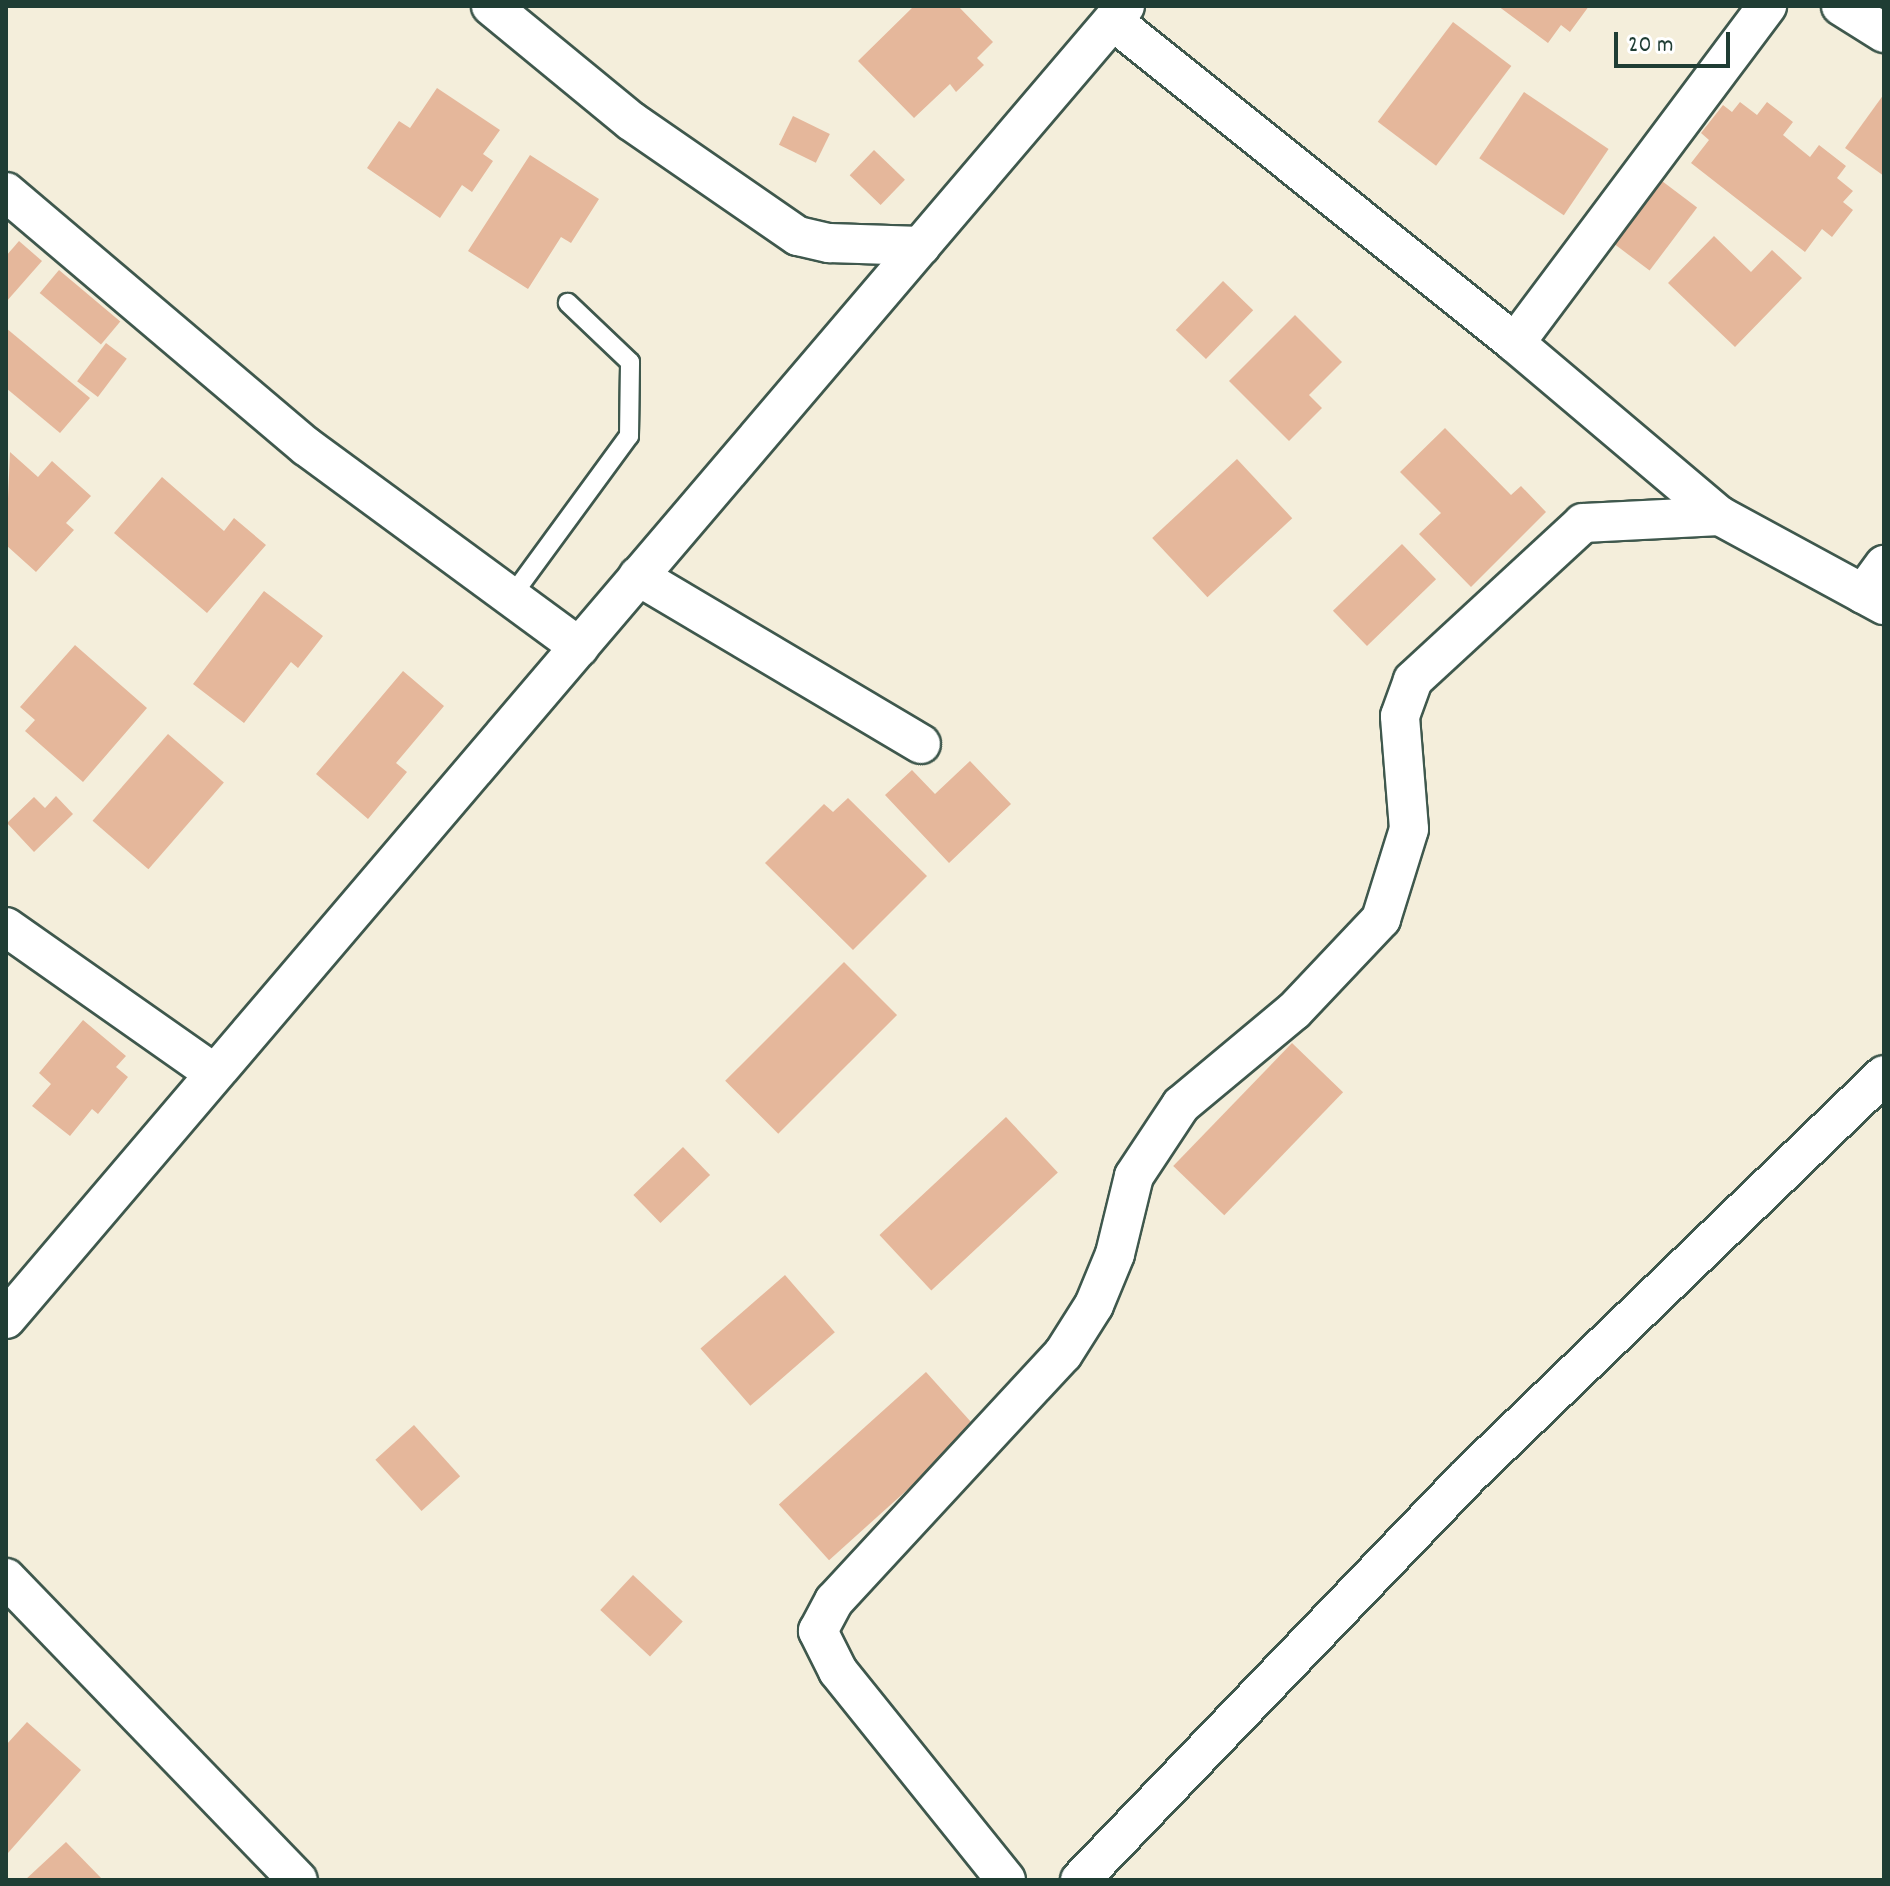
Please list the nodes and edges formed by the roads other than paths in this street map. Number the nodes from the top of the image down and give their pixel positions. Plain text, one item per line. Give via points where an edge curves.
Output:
1 (491, 6) edge
2 (1767, 6) edge
3 (1841, 6) edge
4 (1119, 13) edge
5 (1884, 33) edge
6 (6, 192) edge
7 (921, 246) junction
8 (568, 303) dead end
9 (1515, 343) junction
10 (1720, 516) junction
11 (638, 576) junction
12 (1877, 588) edge
13 (511, 597) junction
14 (579, 647) junction
15 (921, 744) dead end
16 (6, 927) edge
17 (212, 1072) junction
18 (1884, 1075) edge
19 (6, 1319) edge
20 (6, 1578) edge
21 (298, 1880) edge
22 (1006, 1880) edge
23 (1080, 1880) edge

1 - 7 street via 631,121 798,236 829,243
2 - 9 street
3 - 5 street
4 - 7 street
4 - 9 street
6 - 13 street via 307,447
7 - 11 street
8 - 13 lane via 630,362 629,436
9 - 10 street
10 - 12 street
10 - 22 street via 1583,523 1413,680 1400,716 1409,829 1381,919 1294,1011 1181,1105 1134,1176 1115,1254 1094,1305 1063,1354 834,1601 818,1631 838,1671
11 - 14 street
11 - 15 street
13 - 14 street
14 - 17 street
16 - 17 street
17 - 19 street
18 - 23 street via 1469,1475
20 - 21 street

